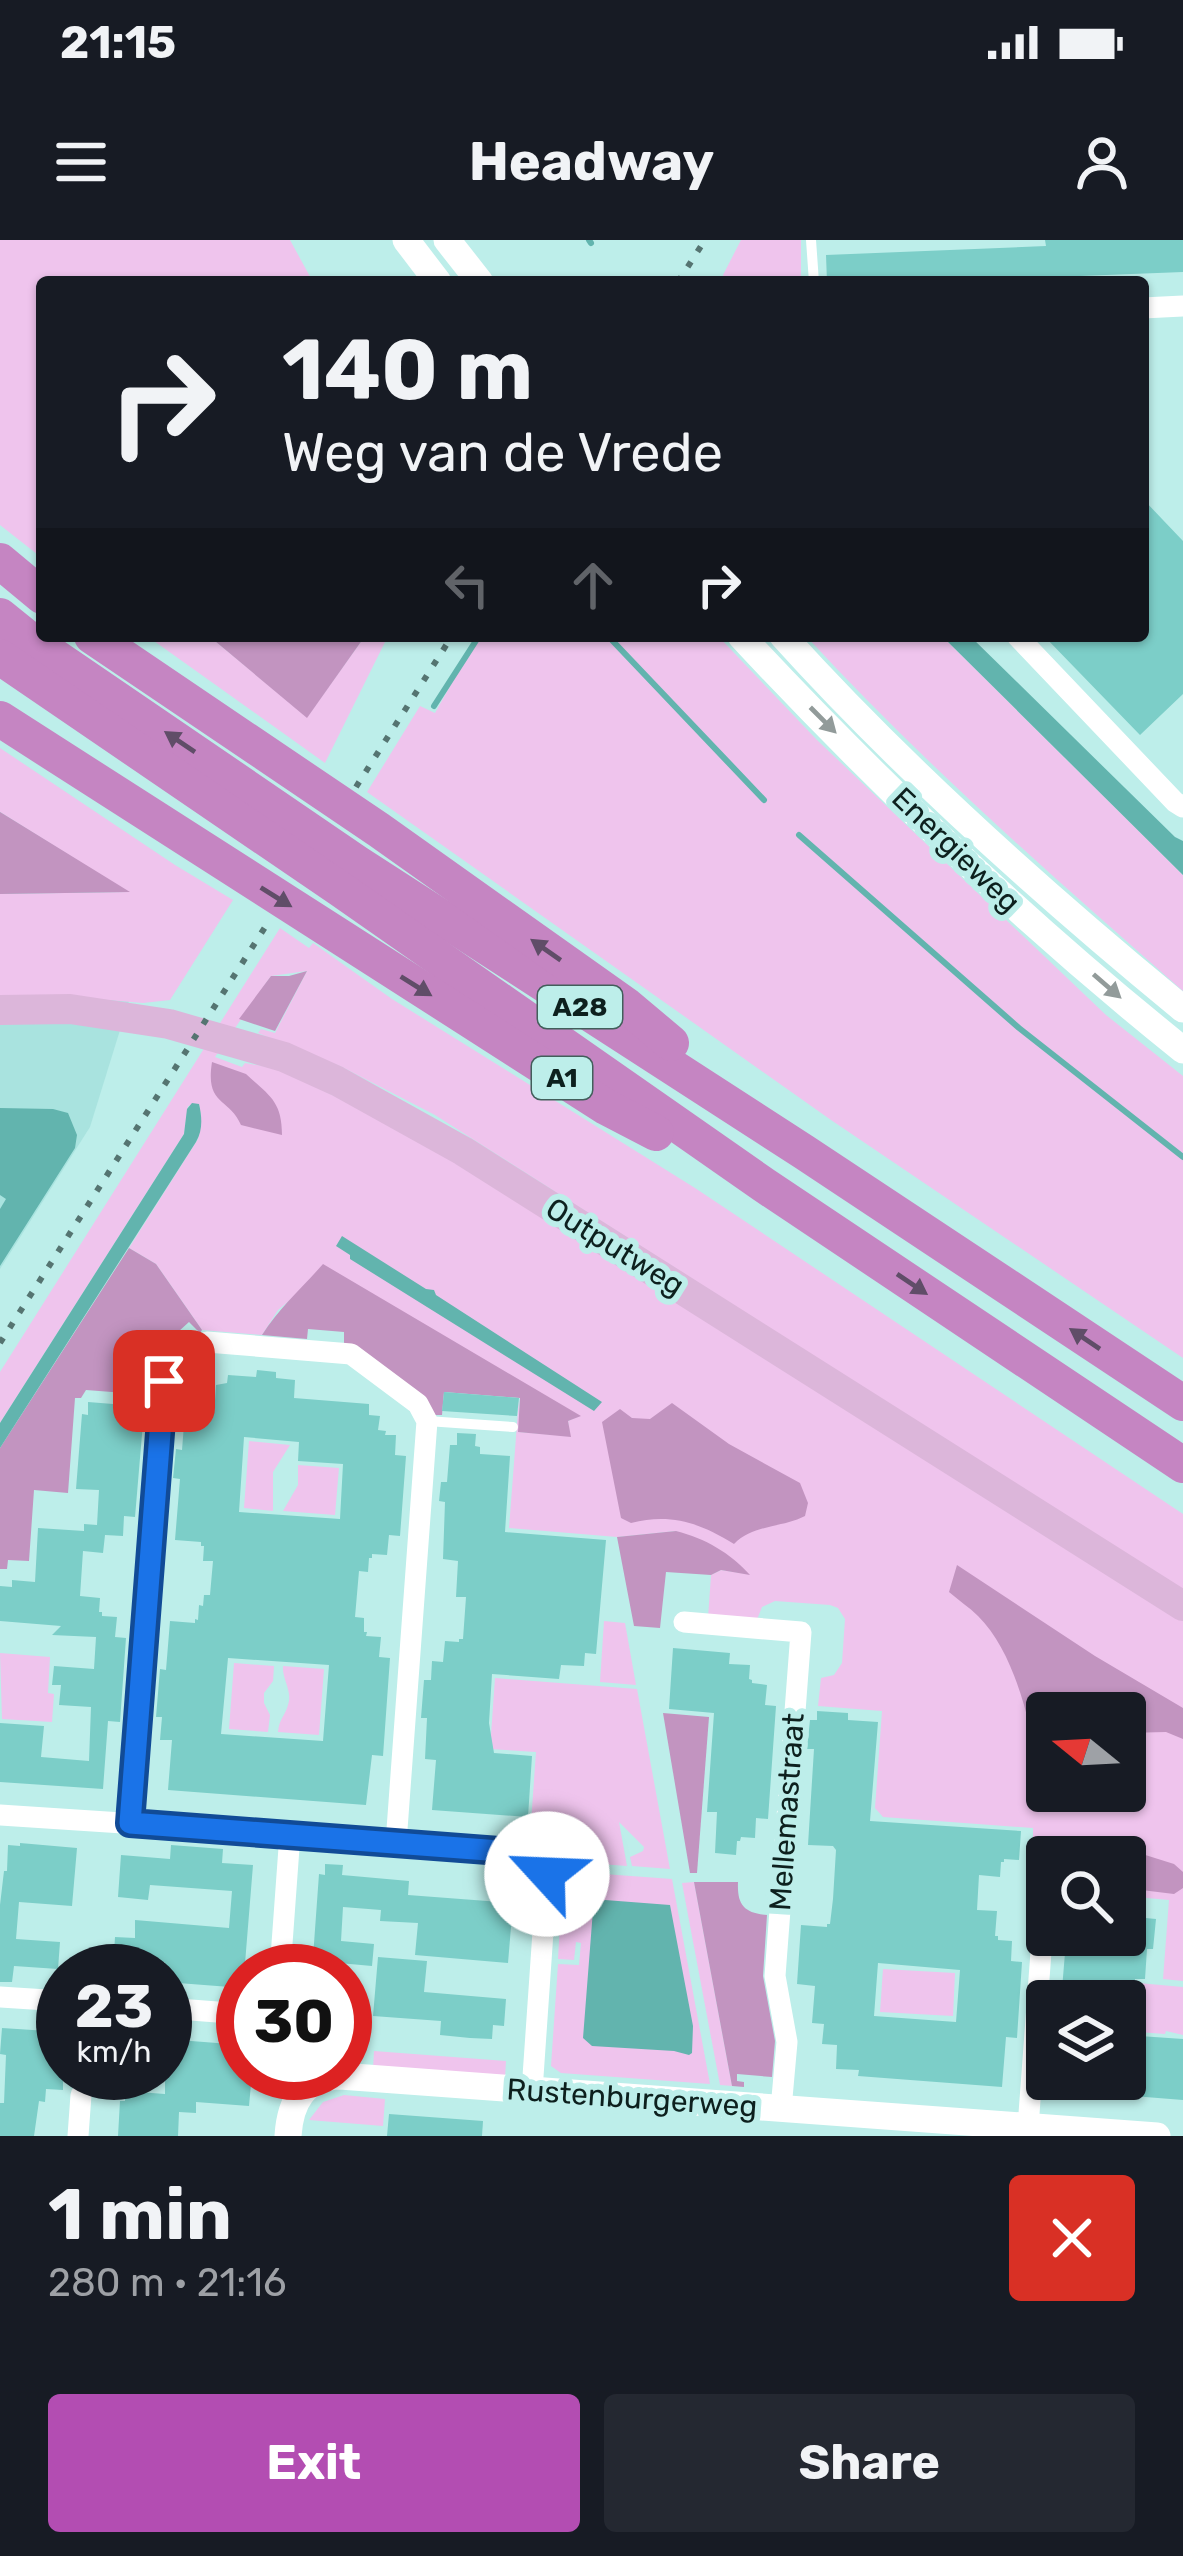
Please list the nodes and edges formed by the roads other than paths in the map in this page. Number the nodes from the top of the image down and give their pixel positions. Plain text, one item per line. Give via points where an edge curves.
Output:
1 (406, 240) edge
2 (447, 240) edge
3 (811, 240) edge
4 (433, 276) edge
5 (475, 276) edge
6 (814, 276) edge
7 (1183, 307) edge
8 (1149, 308) edge
9 (0, 562) edge
10 (36, 591) edge
11 (0, 616) edge
12 (101, 642) edge
13 (747, 642) edge
14 (789, 642) edge
15 (1023, 642) edge
16 (0, 657) edge
17 (0, 718) edge
18 (1183, 807) edge
19 (268, 822) junction
20 (349, 876) junction
21 (1183, 1009) edge
22 (0, 1010) edge
23 (1183, 1050) edge
24 (804, 1152) junction
25 (815, 1219) junction
26 (1183, 1403) edge
27 (427, 1421) junction
28 (513, 1427) dead end
29 (1183, 1465) edge
30 (1183, 1606) edge
31 (684, 1622) dead end
32 (0, 1815) edge
33 (130, 1823) junction
34 (290, 1834) junction
35 (396, 1843) junction
36 (282, 1944) edge
37 (1041, 1956) edge
38 (0, 1997) edge
39 (36, 2000) edge
40 (532, 2090) junction
41 (81, 2100) edge
42 (781, 2109) junction
43 (1028, 2127) junction
44 (992, 2130) edge
45 (79, 2136) edge
46 (288, 2136) edge
47 (1157, 2136) edge

1 - 4 main road
2 - 5 main road
3 - 6 lane
7 - 8 street
9 - 10 highway
19 -> 11 highway, A28
24 -> 12 highway, A28 via 627,1006
13 -> 23 main road, Energieweg via 1031,921
14 - 21 main road, Energieweg via 961,814
15 - 18 street
16 - 19 highway, A28
17 -> 25 highway, A1 via 606,1107
19 - 20 highway, A28
20 - 24 highway, A28
20 - 25 highway, A28
22 - 30 main road, Outputweg via 70,1009 169,1024 337,1081 463,1151
26 -> 24 highway, A28
25 -> 29 highway, A28
27 - 28 lane
27 - 33 street via 418,1404 343,1353 206,1342 164,1381
27 - 35 street
31 - 42 street, Mellemastraat via 801,1631 775,1976 787,2042
32 - 33 street
33 - 34 street
34 - 35 street
34 - 36 street
35 - 40 street via 527,1853 546,1868
37 - 43 street
38 - 39 street
40 - 42 main road, Rustenburgerweg
40 - 46 main road, Rustenburgerweg via 323,2078 297,2098
41 - 45 street
42 - 44 main road, Rustenburgerweg
43 - 44 main road, Rustenburgerweg
43 - 47 main road, Rustenburgerweg

